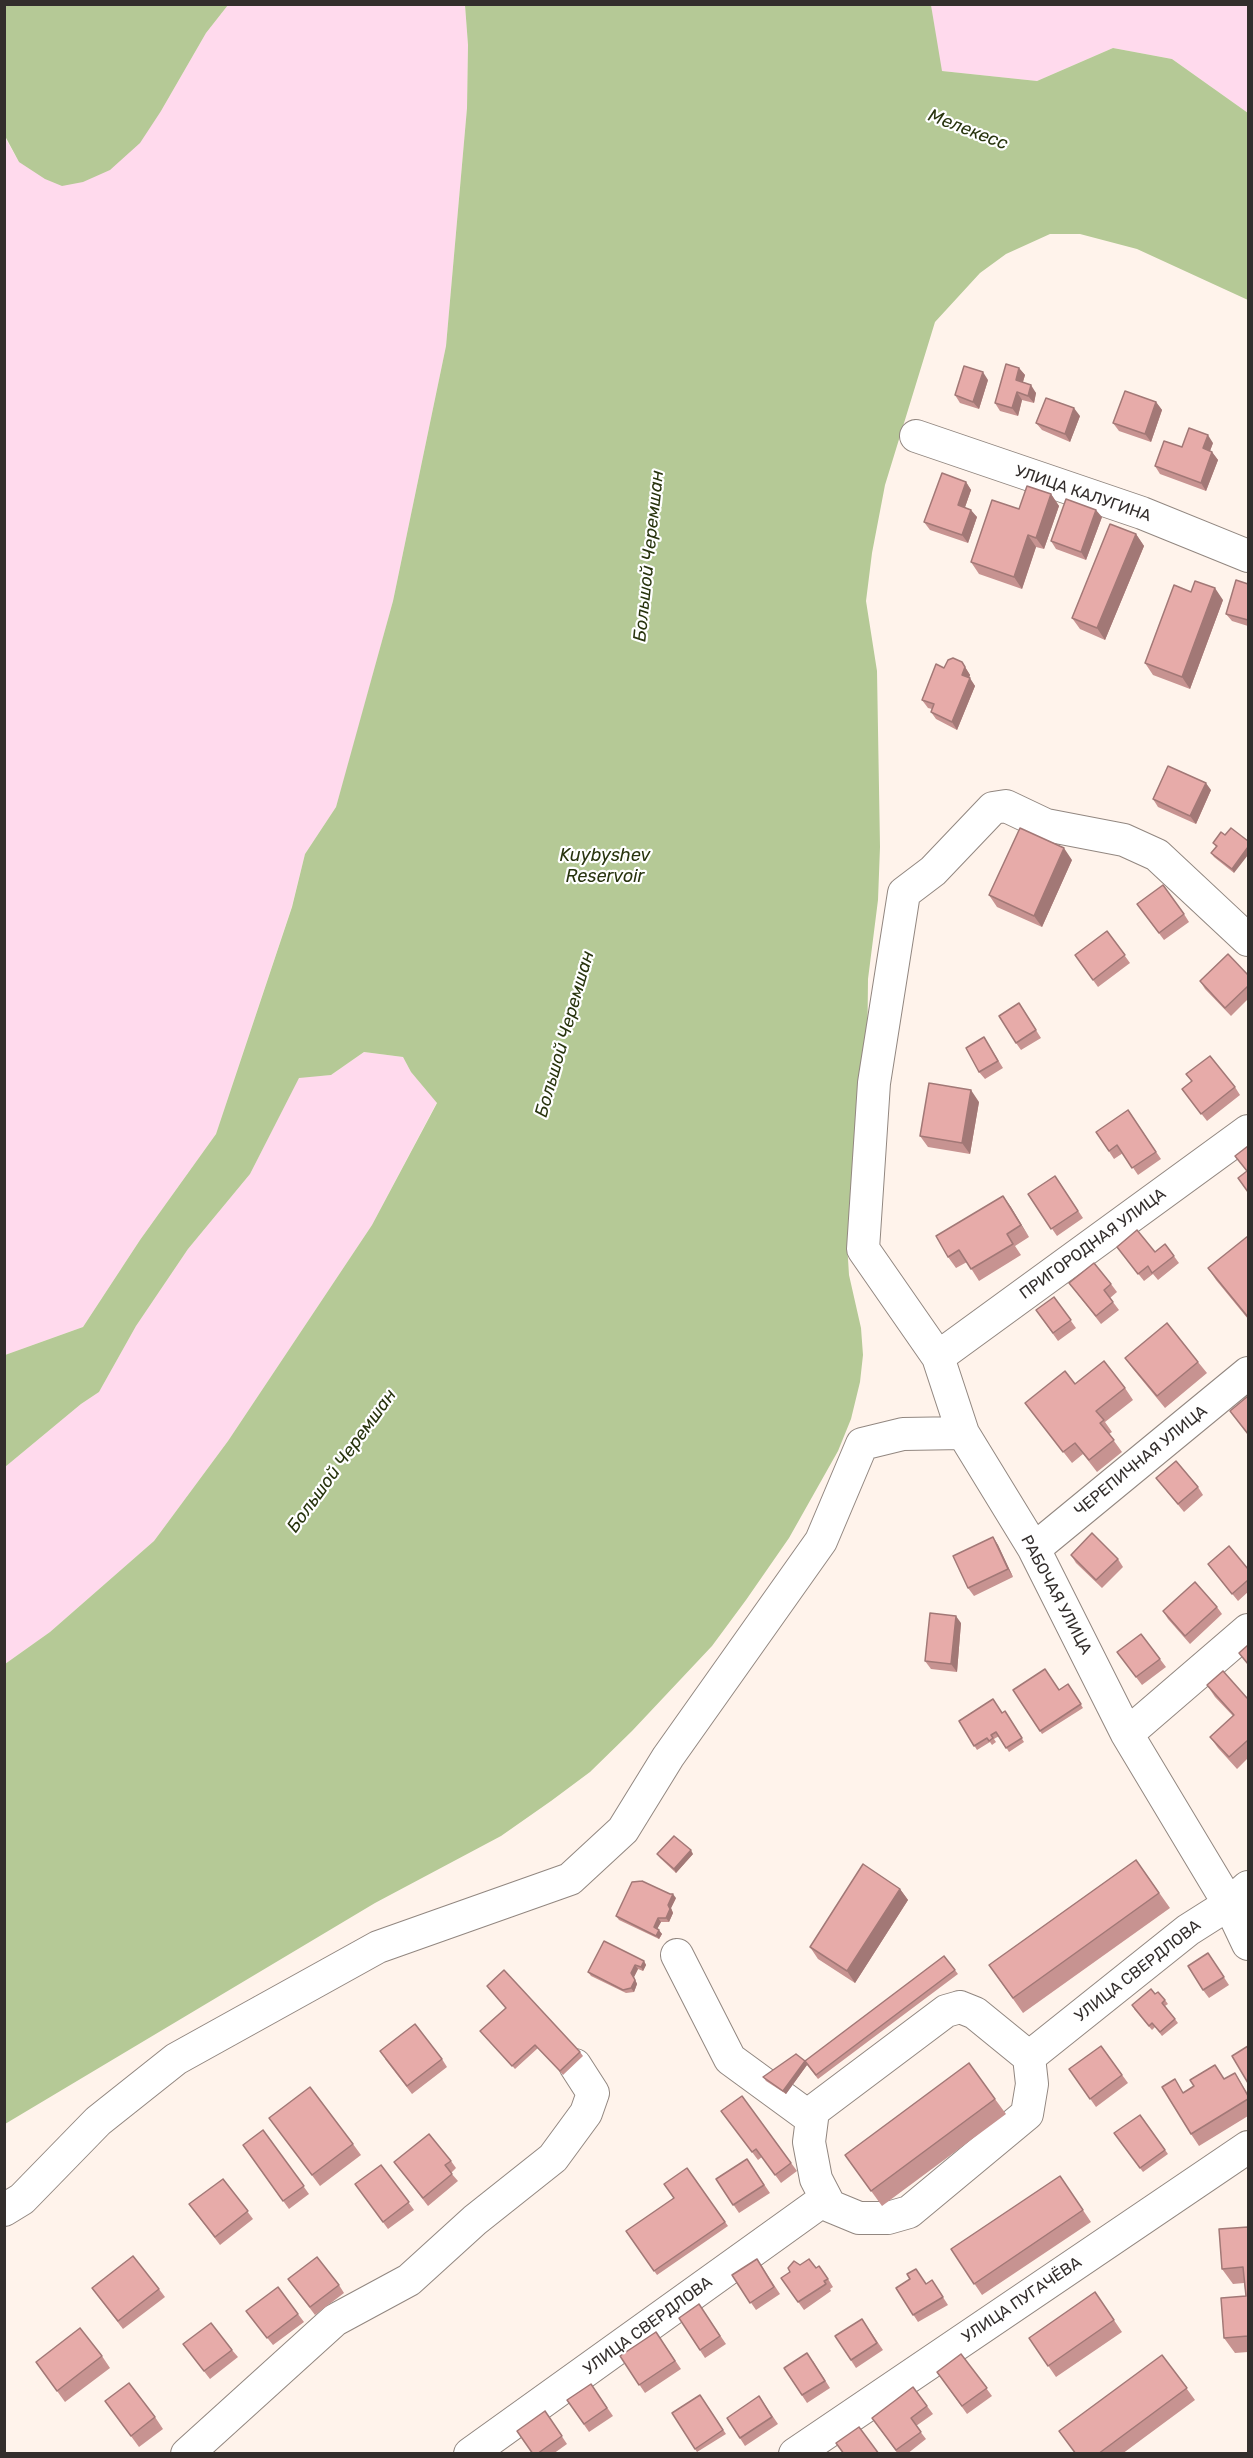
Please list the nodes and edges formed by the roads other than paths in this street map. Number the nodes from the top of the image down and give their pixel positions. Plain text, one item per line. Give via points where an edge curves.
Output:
1 (916, 436) dead end
2 (1248, 556) edge
3 (1248, 940) edge
4 (1248, 1131) edge
5 (938, 1357) junction
6 (1248, 1373) edge
7 (963, 1433) junction
8 (1034, 1549) junction
9 (1248, 1630) edge
10 (1127, 1734) junction
11 (1239, 1896) edge
12 (1248, 1944) edge
13 (676, 1955) dead end
14 (1029, 2057) junction
15 (575, 2065) edge
16 (812, 2119) junction
17 (1248, 2147) edge
18 (825, 2199) junction
19 (4, 2210) edge
20 (186, 2454) edge
21 (470, 2454) edge
22 (795, 2454) edge

1 - 2 street, УЛИЦА КАЛУГИНА via 1142,513
3 - 5 street, РАБОЧАЯ УЛИЦА via 1157,855 1124,840 1046,825 1006,806 993,808 933,871 904,893 874,1083 863,1249
4 - 5 street, ПРИГОРОДНАЯ УЛИЦА
5 - 7 street, РАБОЧАЯ УЛИЦА
6 - 8 street, ЧЕРЕПИЧНАЯ УЛИЦА
7 - 8 street, РАБОЧАЯ УЛИЦА
7 - 19 street via 903,1434 862,1444 821,1541 668,1757 623,1830 570,1879 378,1947 176,2059 98,2121 22,2199
8 - 10 street, РАБОЧАЯ УЛИЦА
9 - 10 street
10 - 11 street, РАБОЧАЯ УЛИЦА
11 - 12 street, РАБОЧАЯ УЛИЦА
11 - 14 street, УЛИЦА СВЕРДЛОВА via 1188,1930
13 - 16 street via 730,2059
14 - 16 street via 975,2013 960,2007 946,2010 813,2111
14 - 18 street via 1032,2084 1027,2114 909,2212 888,2218 859,2218 830,2206
15 - 20 street via 593,2094 586,2113 553,2158 475,2220 409,2280 335,2320
16 - 18 street via 808,2142
17 - 22 street, УЛИЦА ПУГАЧЁВА
18 - 21 street, УЛИЦА СВЕРДЛОВА

